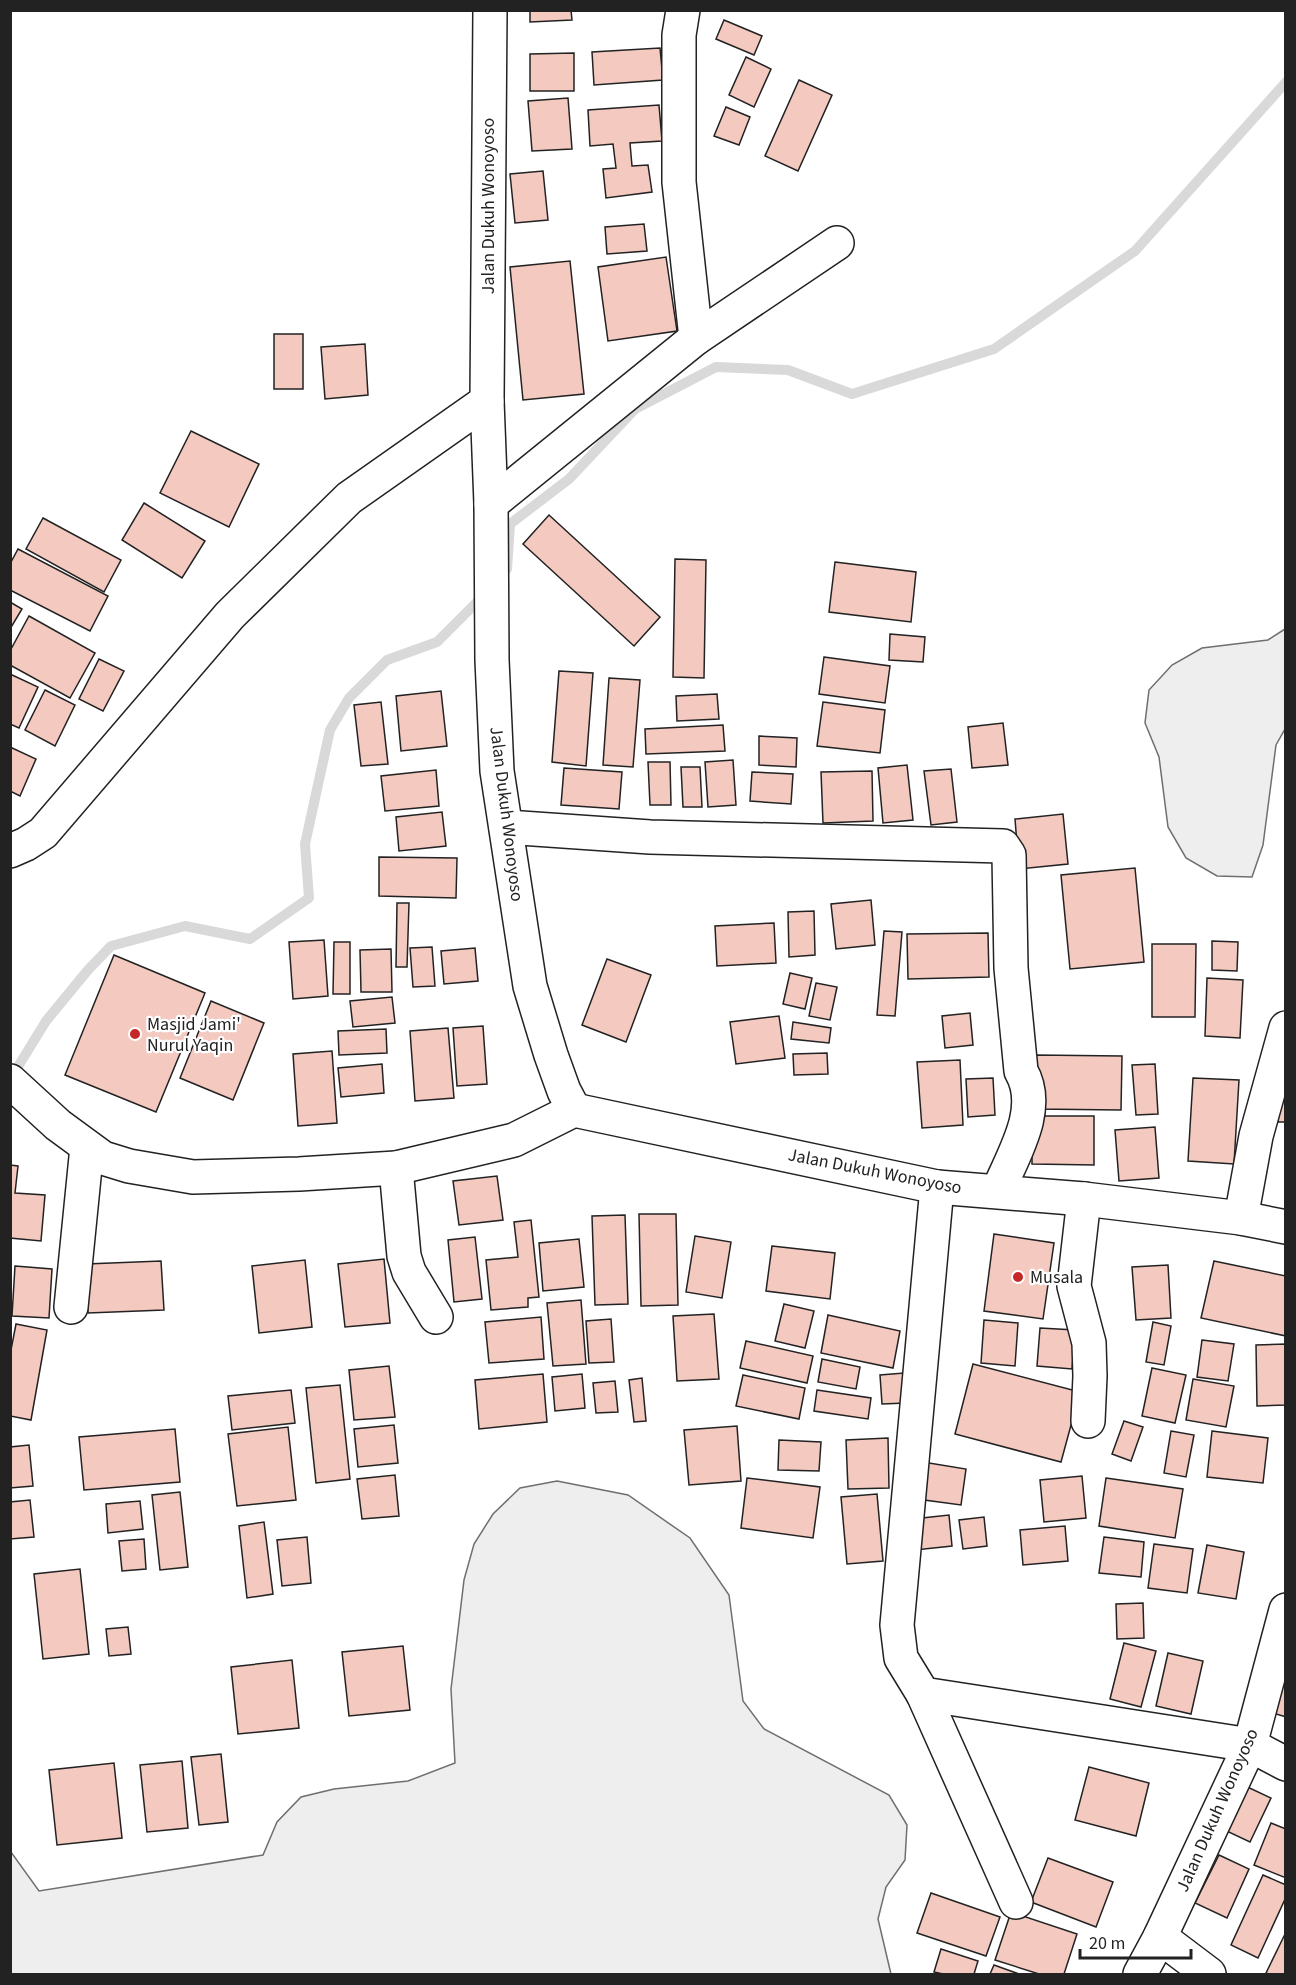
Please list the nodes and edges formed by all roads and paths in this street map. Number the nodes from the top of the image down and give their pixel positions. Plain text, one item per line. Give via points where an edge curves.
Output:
1 (490, 10) edge
2 (683, 10) edge
3 (837, 243) dead end
4 (696, 338) junction
5 (487, 401) junction
6 (491, 504) junction
7 (506, 826) junction
8 (10, 851) edge
9 (1286, 1028) edge
10 (19, 1089) edge
11 (574, 1110) junction
12 (87, 1147) junction
13 (396, 1168) junction
14 (936, 1187) junction
15 (998, 1191) junction
16 (1084, 1199) junction
17 (1241, 1218) junction
18 (1286, 1227) edge
19 (71, 1307) dead end
20 (436, 1317) dead end
21 (1088, 1421) dead end
22 (1286, 1610) edge
23 (922, 1694) junction
24 (1250, 1745) junction
25 (1286, 1764) edge
26 (1016, 1902) dead end
27 (1160, 1937) junction
28 (1140, 1974) edge
29 (1209, 1974) edge

1 - 5 street, Jalan Dukuh Wonoyoso
2 - 4 street via 678,51 679,182
3 - 4 street
4 - 6 street
5 - 6 street, Jalan Dukuh Wonoyoso
5 - 8 street via 349,498 230,615 43,833
6 - 7 street, Jalan Dukuh Wonoyoso via 497,771
7 - 11 street, Jalan Dukuh Wonoyoso via 530,986 564,1091
7 - 15 street via 650,837 1003,846 1009,855 1011,968 1021,1071 1030,1094 1023,1131
9 - 17 street via 1256,1136
10 - 12 street
11 - 13 street via 514,1140
11 - 14 street, Jalan Dukuh Wonoyoso
12 - 13 street via 115,1163 193,1177
12 - 19 street
13 - 20 street via 406,1263
14 - 15 street, Jalan Dukuh Wonoyoso
14 - 23 street via 897,1625 901,1658
15 - 16 street, Jalan Dukuh Wonoyoso
16 - 17 street, Jalan Dukuh Wonoyoso
16 - 21 street via 1074,1286 1089,1343
17 - 18 street, Jalan Dukuh Wonoyoso
22 - 24 street, Jalan Dukuh Wonoyoso
23 - 24 street
23 - 26 street
24 - 25 street
24 - 27 street, Jalan Dukuh Wonoyoso
27 - 28 street, Jalan Dukuh Wonoyoso
27 - 29 street

